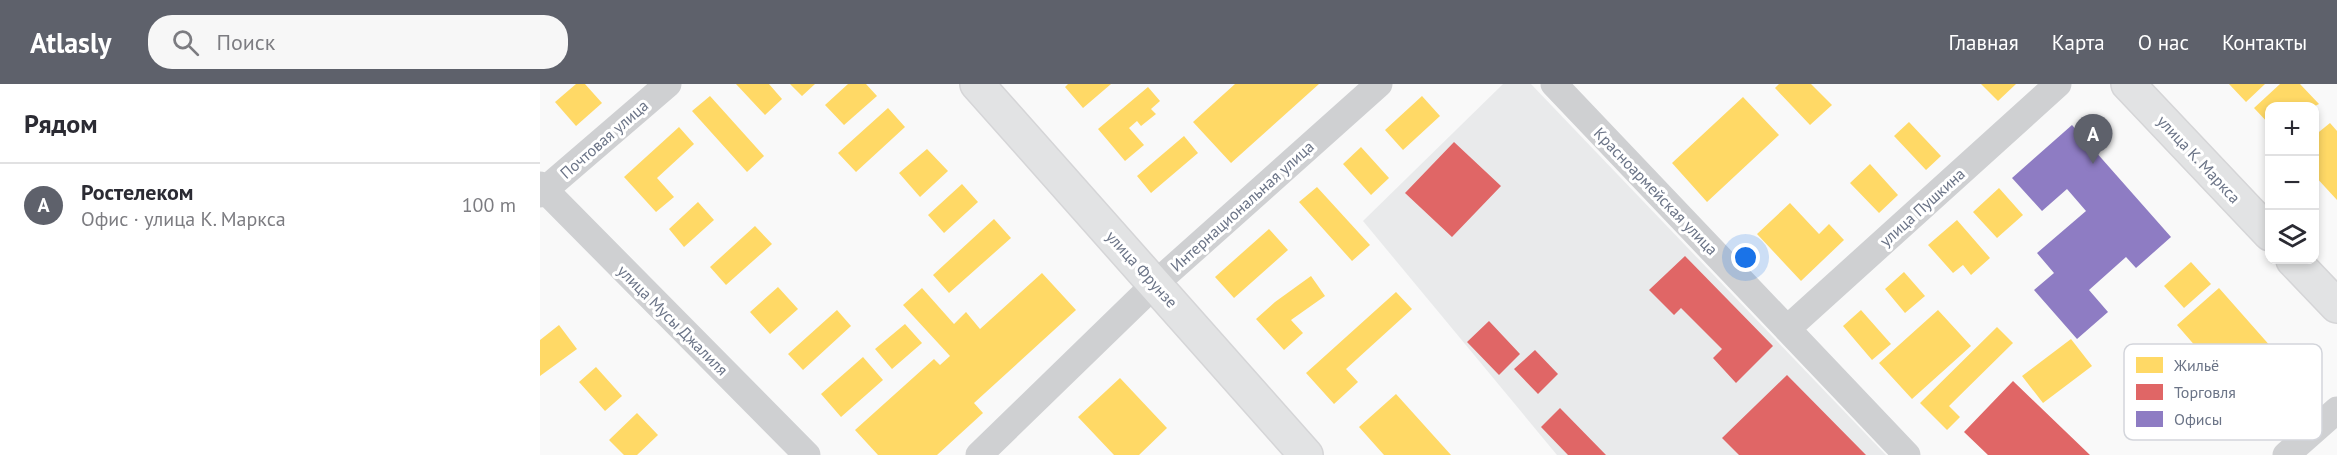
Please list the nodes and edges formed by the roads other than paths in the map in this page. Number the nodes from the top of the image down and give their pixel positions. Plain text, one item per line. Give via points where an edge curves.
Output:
1 (668, 84) edge
2 (977, 84) edge
3 (1379, 84) edge
4 (1554, 84) edge
5 (2058, 84) edge
6 (2128, 84) edge
7 (542, 190) edge
8 (2265, 229) edge
9 (2297, 264) edge
10 (1155, 284) junction
11 (2337, 306) edge
12 (1787, 329) junction
13 (2337, 410) edge
14 (2322, 423) edge
15 (2303, 440) edge
16 (807, 455) edge
17 (979, 455) edge
18 (1306, 455) edge
19 (1907, 455) edge
20 (2286, 455) edge

1 - 7 street, Почтовая улица
2 - 10 street, улица Фрунзе
3 - 10 street, Интернациональная улица
4 - 12 street, Красноармейская улица
5 - 12 street, улица Пушкина
6 - 8 street, улица К. Маркса
7 - 16 street, улица Мусы Джалиля
9 - 11 street
10 - 17 street, Интернациональная улица
10 - 18 street, улица Фрунзе
12 - 19 street, Красноармейская улица
13 - 14 street
15 - 20 street

